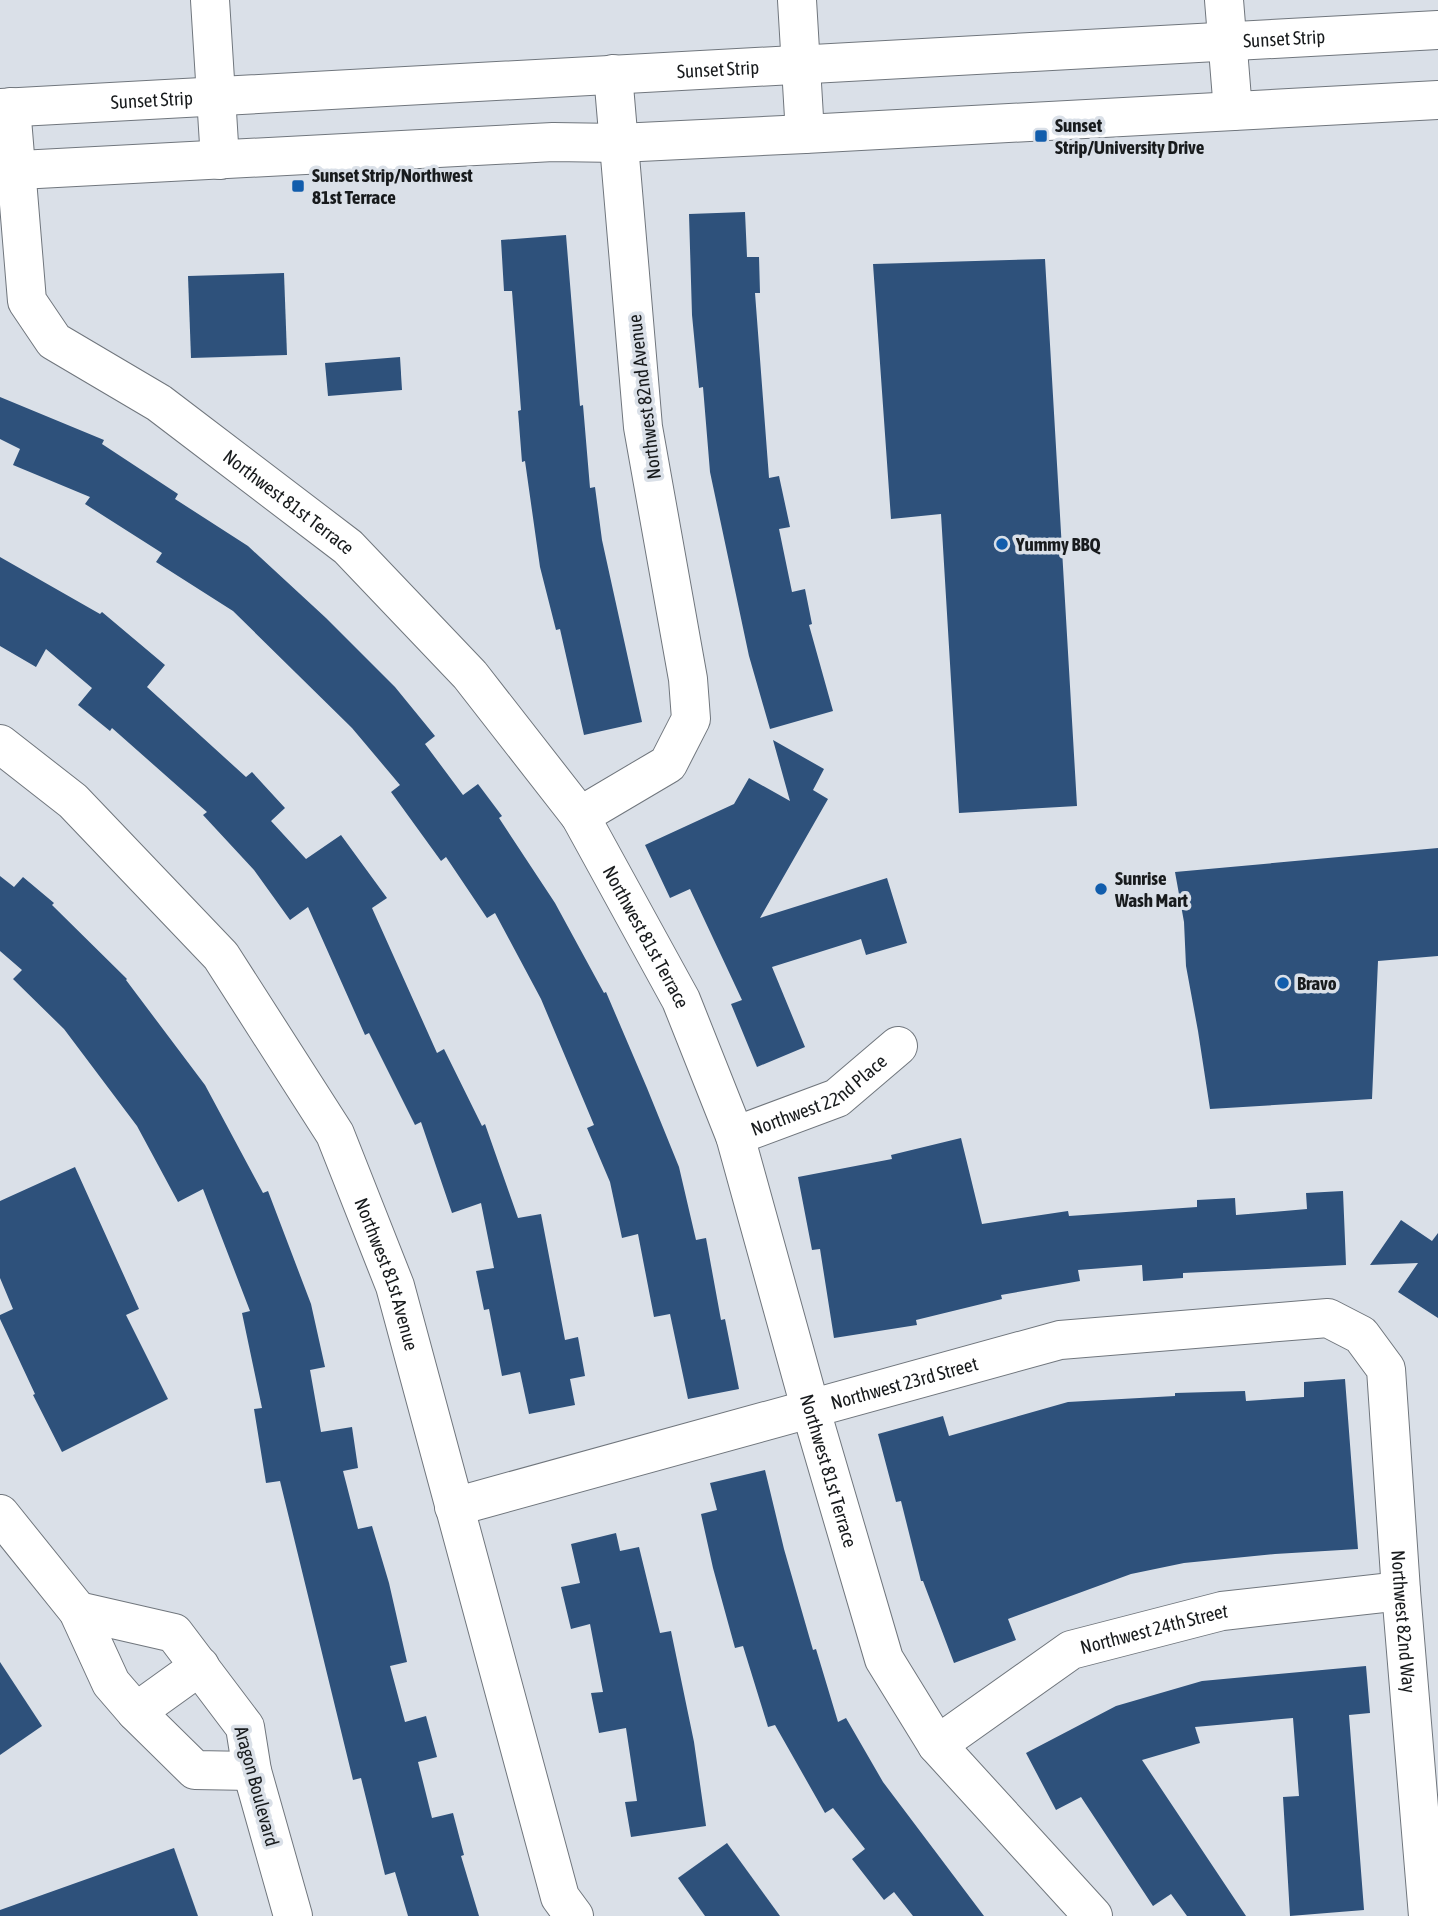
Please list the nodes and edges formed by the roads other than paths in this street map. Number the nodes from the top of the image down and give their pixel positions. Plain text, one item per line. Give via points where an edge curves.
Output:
1 (210, 0) edge
2 (797, 0) edge
3 (1224, 0) edge
4 (1438, 30) edge
5 (1227, 41) junction
6 (801, 64) junction
7 (613, 74) junction
8 (216, 97) junction
9 (1438, 100) edge
10 (6, 108) edge
11 (1233, 111) junction
12 (805, 135) junction
13 (619, 143) junction
14 (220, 160) junction
15 (8, 171) edge
16 (0, 744) edge
17 (580, 816) junction
18 (898, 1046) dead end
19 (735, 1136) junction
20 (1361, 1335) joint
21 (810, 1408) junction
22 (454, 1507) junction
23 (0, 1514) edge
24 (1401, 1591) junction
25 (78, 1611) junction
26 (200, 1666) junction
27 (136, 1712) junction
28 (937, 1745) junction
29 (252, 1772) junction
30 (293, 1916) edge
31 (573, 1916) edge
32 (1093, 1916) edge
33 (1428, 1916) edge

1 - 8 street
2 - 6 street
3 - 5 street
4 - 5 street, Sunset Strip
5 - 6 street, Sunset Strip
5 - 11 street
6 - 7 street, Sunset Strip
6 - 12 street
7 - 8 street, Sunset Strip
7 - 13 street, Northwest 82nd Avenue
8 - 10 street, Sunset Strip
8 - 14 street
9 - 11 street
10 - 15 street, Northwest 81st Terrace
11 - 12 street
12 - 13 street
13 - 14 street via 553,142
13 - 17 street, Northwest 82nd Avenue via 643,427 688,679 691,719 668,764
14 - 15 street
15 - 17 street, Northwest 81st Terrace via 26,301 54,341 159,403 348,547 470,676
16 - 22 street, Northwest 81st Avenue via 73,801 221,956 335,1134 394,1286
17 - 19 street, Northwest 81st Terrace via 681,1000
18 - 19 street, Northwest 22nd Place via 837,1097
19 - 21 street, Northwest 81st Terrace
20 - 21 street, Northwest 23rd Street via 1328,1318 1060,1340
20 - 24 street, Northwest 82nd Way via 1387,1369
21 - 22 street, Northwest 23rd Street
21 - 28 street, Northwest 81st Terrace via 884,1659
22 - 31 street, Northwest 81st Avenue via 560,1897
23 - 25 street
24 - 28 street, Northwest 24th Street via 1222,1611 1071,1650
24 - 33 street, Northwest 82nd Way
25 - 26 street, Aragon Boulevard via 174,1633
25 - 27 street via 111,1683
26 - 27 street
26 - 29 street, Aragon Boulevard via 245,1727
27 - 29 street via 195,1770
28 - 32 street, Northwest 81st Terrace
29 - 30 street, Aragon Boulevard

